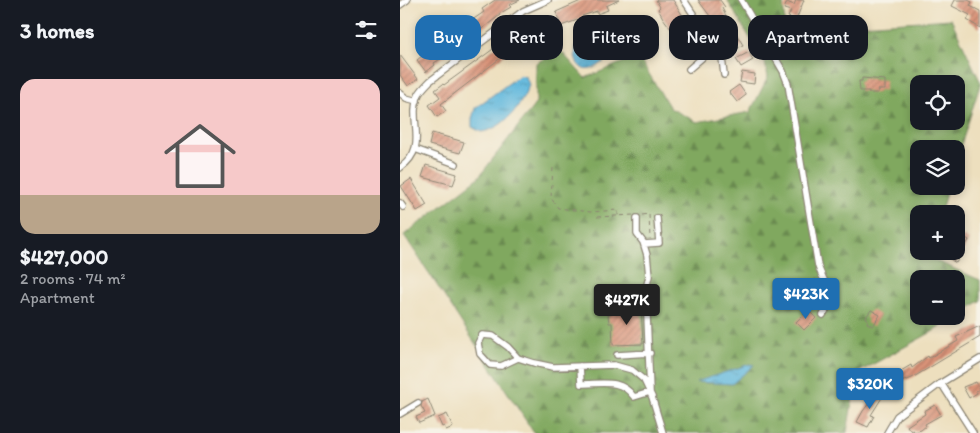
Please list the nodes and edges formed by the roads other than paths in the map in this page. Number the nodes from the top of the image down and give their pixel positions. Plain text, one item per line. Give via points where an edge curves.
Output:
1 (408, 0) edge
2 (548, 0) edge
3 (684, 0) edge
4 (741, 0) edge
5 (400, 5) edge
6 (694, 15) edge
7 (701, 60) edge
8 (722, 60) edge
9 (689, 69) dead end
10 (724, 75) dead end
11 (400, 93) edge
12 (417, 101) junction
13 (415, 149) junction
14 (456, 164) dead end
15 (400, 168) edge
16 (637, 218) dead end
17 (657, 218) dead end
18 (644, 244) junction
19 (823, 315) dead end
20 (650, 353) junction
21 (617, 355) dead end
22 (518, 358) junction
23 (980, 359) edge
24 (580, 366) junction
25 (650, 368) junction
26 (635, 372) junction
27 (941, 383) junction
28 (650, 392) junction
29 (418, 403) dead end
30 (400, 414) edge
31 (663, 433) edge
32 (887, 433) edge
33 (973, 433) edge

1 - 5 street
2 - 12 street via 523,11 430,81
3 - 6 street
4 - 19 street via 788,84 815,252 830,294 830,302
7 - 9 street
8 - 10 street
11 - 12 street
12 - 13 street
13 - 14 street
13 - 15 street
16 - 18 street via 637,234
17 - 18 street via 659,243
18 - 20 street via 650,276 646,289
20 - 21 street
20 - 25 street
22 - 22 street via 493,336 482,336 478,343 480,354 490,365 501,366
22 - 24 street via 553,366
23 - 27 street
24 - 26 street via 614,365
24 - 28 street via 581,384 619,384 634,398
25 - 26 street via 646,372
25 - 28 street
26 - 28 street
27 - 32 street via 898,416
27 - 33 street
28 - 31 street
29 - 30 street

